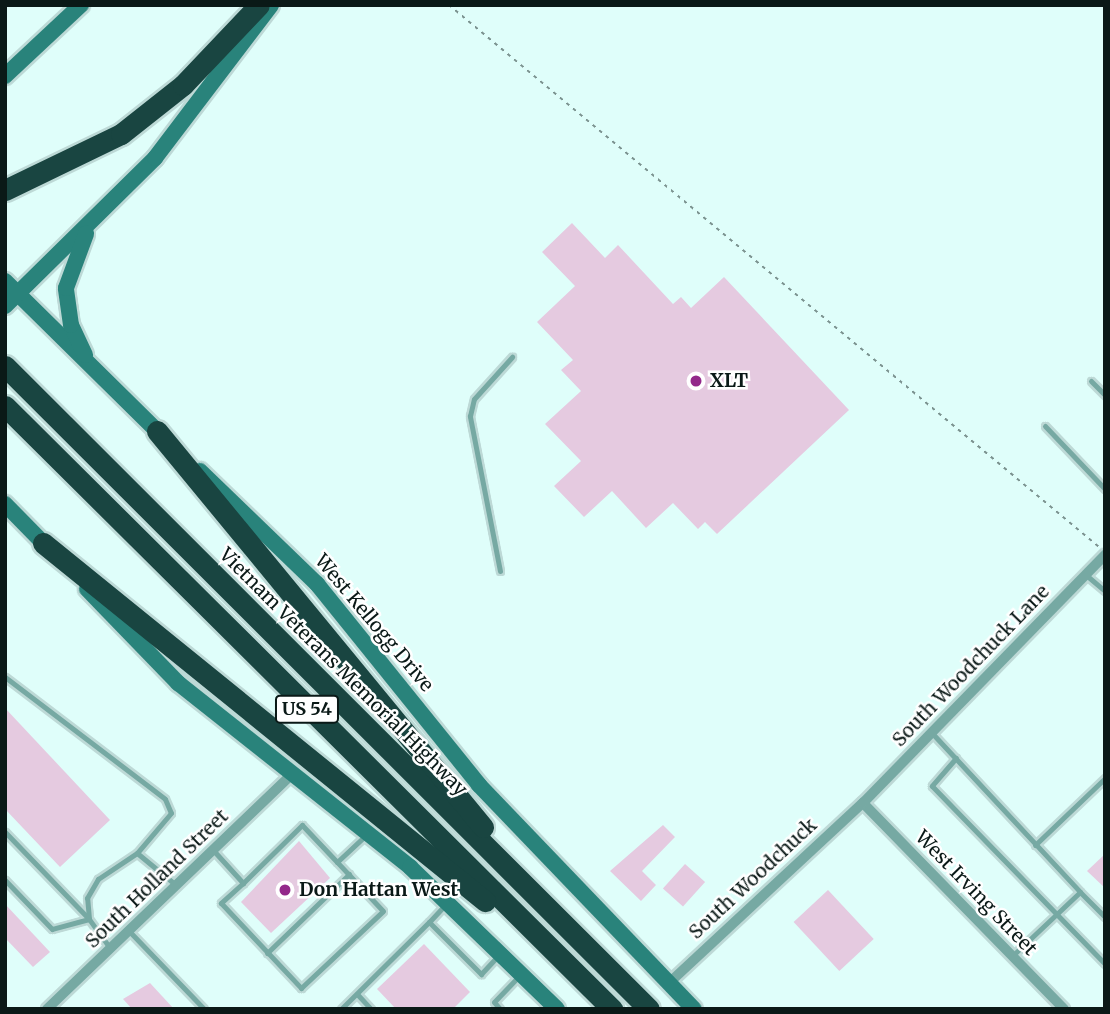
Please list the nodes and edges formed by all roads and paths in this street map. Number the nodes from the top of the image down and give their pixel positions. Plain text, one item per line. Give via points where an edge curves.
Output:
1 (81, 5) edge
2 (259, 5) edge
3 (271, 5) edge
4 (449, 5) edge
5 (5, 75) edge
6 (5, 190) edge
7 (105, 209) junction
8 (5, 281) edge
9 (10, 301) edge
10 (512, 357) dead end
11 (89, 363) junction
12 (5, 366) edge
13 (1091, 381) dead end
14 (1105, 395) edge
15 (5, 406) edge
16 (1045, 426) dead end
17 (157, 431) junction
18 (1105, 489) edge
19 (5, 504) edge
20 (43, 543) junction
21 (1105, 553) edge
22 (500, 571) dead end
23 (1085, 575) junction
24 (1105, 591) edge
25 (5, 677) edge
26 (931, 732) junction
27 (956, 758) junction
28 (290, 775) junction
29 (1105, 778) edge
30 (863, 803) junction
31 (5, 832) edge
32 (367, 834) junction
33 (1035, 845) junction
34 (213, 850) junction
35 (137, 853) junction
36 (337, 862) junction
37 (349, 874) junction
38 (5, 880) edge
39 (243, 883) junction
40 (176, 885) junction
41 (1080, 892) junction
42 (540, 900) junction
43 (447, 903) junction
44 (1056, 914) junction
45 (1105, 917) edge
46 (89, 919) junction
47 (429, 922) junction
48 (129, 931) junction
49 (110, 948) junction
50 (267, 953) junction
51 (501, 954) junction
52 (1012, 956) junction
53 (1105, 964) edge
54 (522, 974) junction
55 (669, 983) junction
56 (357, 993) junction
57 (47, 1009) edge
58 (204, 1009) edge
59 (341, 1009) edge
60 (371, 1009) edge
61 (500, 1009) edge
62 (557, 1009) edge
63 (612, 1009) edge
64 (649, 1009) edge
65 (694, 1009) edge
66 (1064, 1009) edge

1 - 5 main road
2 - 6 highway via 183,85 121,134
3 - 7 main road via 184,123
4 - 21 path
7 - 9 main road
7 - 11 main road via 88,231 66,288 71,326
8 - 9 main road, West Kellogg Drive
9 - 11 main road, West Kellogg Drive
10 - 22 lane via 474,399 470,416
11 - 17 main road, West Kellogg Drive
12 - 42 highway, Vietnam Veterans Memorial Highway / US 54
13 - 14 lane
15 - 63 highway, US 54
16 - 18 lane
17 - 42 highway via 252,540
17 - 55 main road, West Kellogg Drive via 317,584 479,785
19 - 20 main road
20 - 28 main road via 178,683
20 - 63 highway
21 - 23 street, South Woodchuck Lane
23 - 24 lane
23 - 26 street, South Woodchuck Lane
25 - 35 lane via 165,799 171,813
26 - 27 lane
26 - 30 street, South Woodchuck Lane
27 - 33 lane
27 - 44 lane via 932,786
28 - 32 main road
28 - 34 street, South Holland Street
29 - 33 lane
30 - 52 street, West Irving Street
30 - 55 street, South Woodchuck
31 - 46 lane
32 - 36 lane
32 - 43 main road
33 - 41 lane
34 - 39 lane
34 - 40 street, South Holland Street
35 - 40 lane
35 - 46 lane via 98,878 87,898
36 - 37 lane
36 - 39 lane via 302,825
37 - 50 lane
37 - 50 lane via 383,911 301,988
38 - 46 lane via 52,929
39 - 50 lane via 221,904
40 - 48 street, South Holland Street
41 - 44 lane
41 - 45 lane
42 - 64 highway, Vietnam Veterans Memorial Highway / US 54
43 - 47 lane
43 - 51 main road
44 - 52 lane
44 - 53 lane
46 - 49 lane
47 - 51 lane via 481,974
47 - 56 lane
48 - 49 street, South Holland Street
48 - 58 lane
49 - 57 street, South Holland Street
51 - 54 main road
52 - 66 street, West Irving Street
54 - 61 lane via 494,1002
54 - 62 main road
55 - 65 main road, West Kellogg Drive
56 - 59 lane
56 - 60 lane

